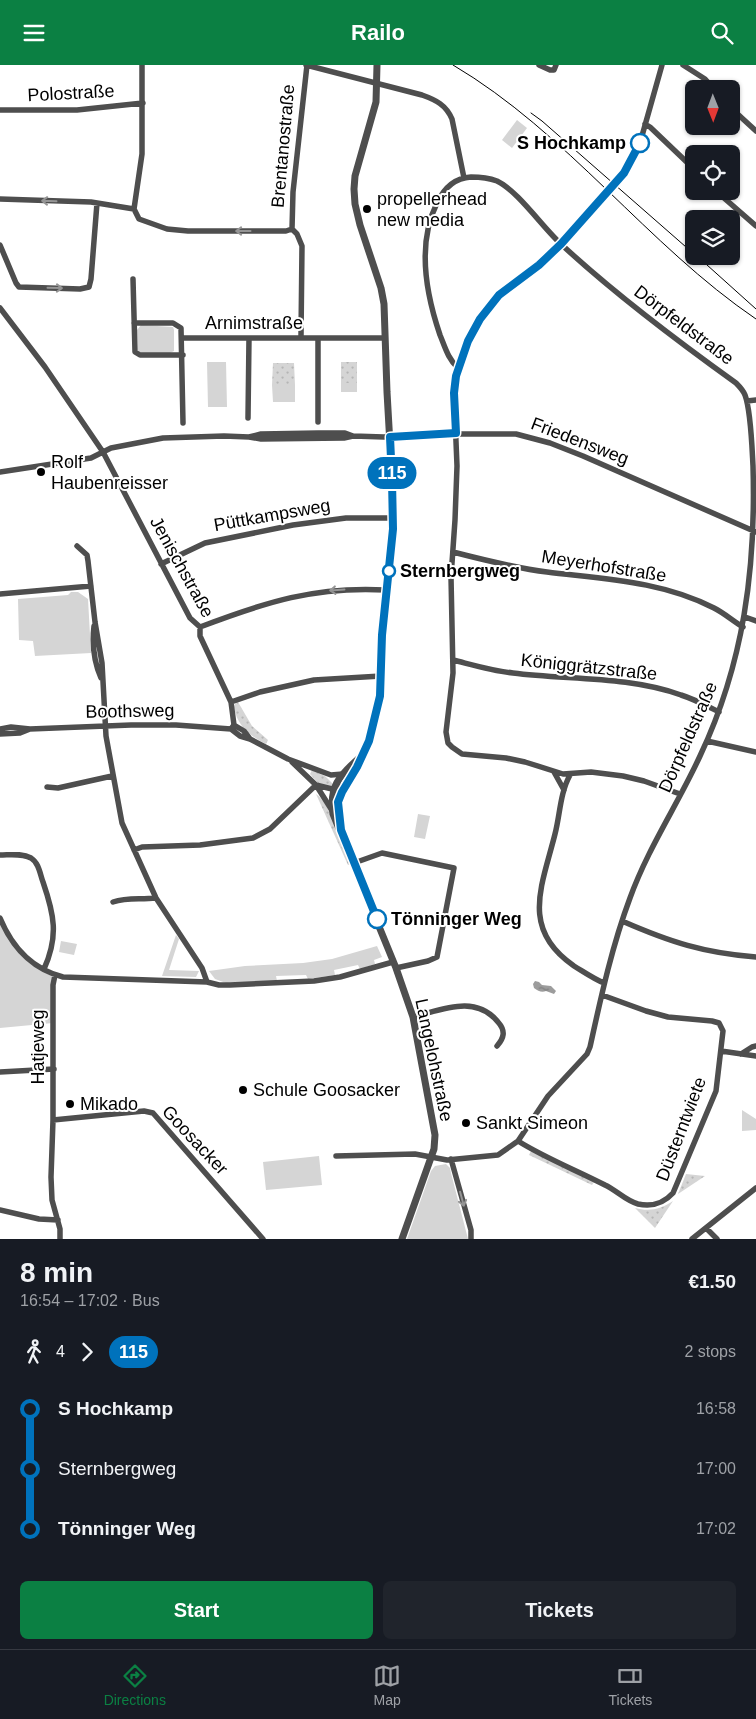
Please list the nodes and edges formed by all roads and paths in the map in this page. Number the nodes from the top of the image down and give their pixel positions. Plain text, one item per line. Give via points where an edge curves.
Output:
1 (142, 65) edge
2 (306, 65) edge
3 (377, 65) edge
4 (538, 65) edge
5 (556, 65) edge
6 (662, 65) edge
7 (683, 65) edge
8 (705, 80) edge
9 (377, 84) junction
10 (143, 103) junction
11 (0, 110) edge
12 (740, 116) edge
13 (645, 124) junction
14 (756, 131) edge
15 (685, 160) edge
16 (464, 178) junction
17 (0, 199) edge
18 (726, 200) edge
19 (97, 203) junction
20 (134, 209) junction
21 (756, 226) edge
22 (292, 229) junction
23 (561, 244) junction
24 (0, 245) edge
25 (133, 279) dead end
26 (0, 308) edge
27 (134, 323) junction
28 (302, 337) junction
29 (182, 338) junction
30 (249, 338) junction
31 (318, 338) junction
32 (385, 338) junction
33 (183, 355) junction
34 (458, 367) junction
35 (756, 400) edge
36 (747, 401) junction
37 (248, 418) dead end
38 (318, 422) dead end
39 (183, 423) dead end
40 (456, 433) junction
41 (390, 437) junction
42 (103, 453) junction
43 (0, 472) edge
44 (393, 518) junction
45 (756, 532) edge
46 (77, 546) dead end
47 (453, 552) junction
48 (162, 564) junction
49 (91, 586) junction
50 (386, 590) junction
51 (0, 594) edge
52 (745, 617) junction
53 (756, 621) edge
54 (200, 627) junction
55 (743, 627) junction
56 (453, 660) junction
57 (381, 676) junction
58 (231, 701) junction
59 (719, 712) junction
60 (106, 725) junction
61 (232, 727) junction
62 (0, 729) edge
63 (30, 729) junction
64 (0, 734) edge
65 (707, 741) junction
66 (756, 753) edge
67 (360, 757) junction
68 (288, 759) junction
69 (554, 773) junction
70 (328, 774) junction
71 (343, 774) junction
72 (570, 775) junction
73 (112, 776) junction
74 (316, 785) junction
75 (346, 785) junction
76 (47, 787) dead end
77 (335, 787) junction
78 (564, 790) junction
79 (680, 794) junction
80 (339, 798) junction
81 (333, 814) junction
82 (341, 830) junction
83 (134, 850) junction
84 (0, 855) edge
85 (354, 863) junction
86 (156, 899) junction
87 (113, 902) dead end
88 (0, 918) edge
89 (622, 921) junction
90 (756, 957) edge
91 (395, 965) junction
92 (44, 969) junction
93 (55, 975) junction
94 (207, 982) junction
95 (604, 983) junction
96 (602, 995) junction
97 (413, 1017) junction
98 (497, 1046) dead end
99 (756, 1046) edge
100 (721, 1051) junction
101 (741, 1054) junction
102 (756, 1056) edge
103 (54, 1069) junction
104 (0, 1072) edge
105 (53, 1120) junction
106 (518, 1141) junction
107 (336, 1156) dead end
108 (431, 1157) junction
109 (451, 1159) junction
110 (756, 1188) edge
111 (0, 1210) edge
112 (58, 1219) junction
113 (706, 1228) junction
114 (60, 1239) edge
115 (263, 1239) edge
116 (402, 1239) edge
117 (471, 1239) edge
118 (692, 1239) edge
119 (717, 1239) edge

1 - 10 street
2 - 9 street
2 - 22 street, Brentanostraße
3 - 9 street
4 - 5 street via 550,70 554,70
6 - 13 street
7 - 8 street
9 - 16 street via 428,97 446,109 452,119
9 - 32 street via 375,107 354,189 360,225 383,295
10 - 11 street, Polostraße via 77,110
10 - 20 street via 142,154
12 - 14 street
13 - 15 street
13 - 23 street via 640,143 624,173
16 - 23 street, Dörpfeldstraße via 482,177 504,186
16 - 34 street via 447,187 438,201 430,220 425,251 435,318 449,357
19 -> 17 street
18 - 21 street
19 - 20 street
24 -> 19 street via 19,287 88,287 92,279
22 -> 20 street via 170,229 139,219
22 - 28 street via 300,240 302,254
23 - 34 street via 492,302 468,341
23 - 36 street, Dörpfeldstraße via 660,328 736,383
25 - 27 street
26 - 42 street, Jenischstraße via 45,367
27 - 29 street, Arnimstraße via 173,323 181,328
27 - 33 street via 137,355
28 - 30 street, Arnimstraße
28 - 31 street, Arnimstraße
29 - 30 street, Arnimstraße
29 - 33 street
30 - 37 street
31 - 32 street, Arnimstraße
31 - 38 street
32 - 41 street
33 - 39 street
34 - 40 street via 454,393
35 - 36 street
36 - 45 street, Dörpfeldstraße
40 - 41 street, Friedensweg
40 - 45 street, Friedensweg via 505,433 550,443
40 - 47 street
41 - 42 street, Friedensweg via 327,433 163,438 120,445
41 - 44 street
42 - 43 street, Friedensweg via 91,458
42 - 48 street, Jenischstraße
44 - 48 street, Püttkampsweg via 346,518 293,525 205,543
44 - 50 street
45 - 52 street, Dörpfeldstraße
46 - 49 street via 87,555
47 - 55 street, Meyerhofstraße via 505,565 648,585 708,606
47 - 56 street via 450,586
48 - 54 street, Jenischstraße via 190,618
49 - 51 street
49 - 60 street via 102,663
50 -> 54 street via 312,592 258,606
50 - 57 street
52 - 53 street
52 - 55 street, Dörpfeldstraße
54 - 58 street, Jenischstraße via 200,636
55 - 59 street, Dörpfeldstraße
56 - 59 street, Königgrätzstraße via 512,673 651,687 681,695
56 - 69 street via 446,732 448,743 462,754 506,758
57 - 58 street via 324,678
57 - 67 street via 374,724
58 - 61 street, Jenischstraße
59 - 65 street, Dörpfeldstraße
60 - 61 street, Boothsweg
60 - 63 street, Boothsweg
60 - 73 street
61 - 68 street via 240,736
62 - 63 street, Boothsweg
63 - 64 street, Boothsweg
65 - 66 street
65 - 79 street, Dörpfeldstraße
67 - 71 street
67 - 75 street
68 - 70 street
68 - 74 street
69 - 72 street
69 - 78 street
70 - 71 street
70 - 77 street
71 - 77 street
72 - 78 street
72 - 79 street via 591,772 623,777
73 - 76 street via 58,788
73 - 83 street via 122,823
74 - 77 street
74 - 81 street
74 - 83 street via 270,829 253,838
75 - 77 street
75 - 80 street
77 - 80 street
77 - 81 street, Langelohstraße
78 - 95 street via 538,908 540,921 548,939 563,957
79 - 89 street, Dörpfeldstraße via 644,863
80 - 82 street, Langelohstraße
81 - 82 street, Langelohstraße
82 - 85 street, Langelohstraße
83 - 86 street
84 - 92 street via 26,856 38,867 53,917 51,951
85 - 91 street, Langelohstraße
85 - 91 street via 382,853 454,868 436,957
86 - 87 street via 124,898
86 - 94 street via 202,968
88 - 92 street via 16,947
89 - 90 street via 684,946
89 - 95 street, Dörpfeldstraße
91 - 94 street via 314,981 230,985
91 - 97 street, Langelohstraße
92 - 93 street
93 - 94 street
93 - 103 street, Hatjeweg
95 - 96 street, Dörpfeldstraße
96 - 100 street, Düsterntwiete via 668,1017 719,1023 723,1031
96 - 106 street, Dörpfeldstraße via 589,1051 548,1096
97 - 98 street via 462,1005 480,1008 495,1018 503,1029 504,1035
97 - 108 street, Langelohstraße via 435,1135
99 - 101 street
100 - 101 street
100 - 106 street, Düsterntwiete via 714,1096 676,1187 661,1202 650,1205 632,1202
101 - 102 street
103 - 104 street
103 - 105 street, Hatjeweg
105 - 112 street via 52,1200
105 - 115 street, Goosacker via 144,1111 153,1113
106 - 109 street, Dörpfeldstraße via 498,1155
107 - 108 street via 397,1153
108 - 109 street, Dörpfeldstraße
108 - 116 street, Langelohstraße
109 -> 117 street
110 - 113 street
111 - 112 street via 39,1219
112 - 114 street
113 - 118 street
113 - 119 street

